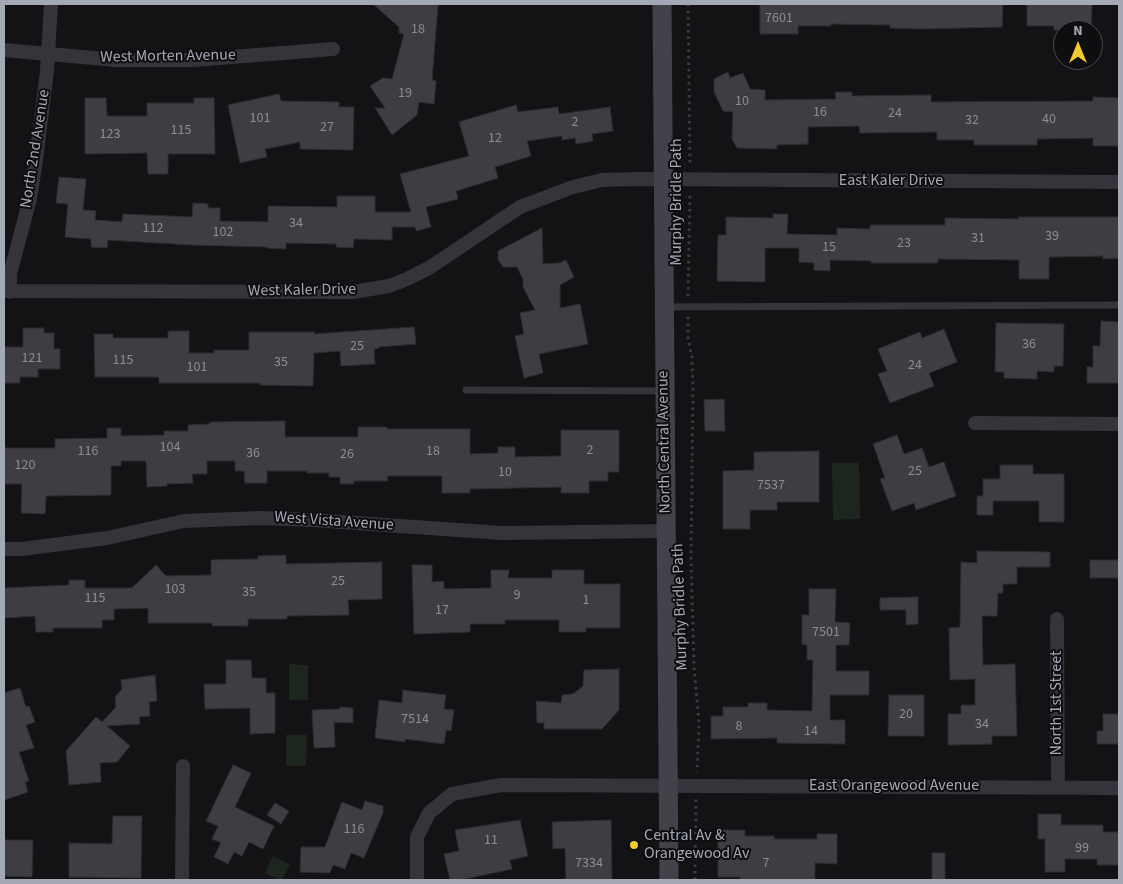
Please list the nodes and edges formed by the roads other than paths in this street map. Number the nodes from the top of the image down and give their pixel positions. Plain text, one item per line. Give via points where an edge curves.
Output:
1 (51, 4) edge
2 (662, 4) edge
3 (333, 49) dead end
4 (4, 50) edge
5 (49, 55) junction
6 (663, 179) junction
7 (1119, 182) edge
8 (7, 291) edge
9 (1119, 305) edge
10 (663, 307) junction
11 (466, 390) dead end
12 (664, 391) junction
13 (975, 423) dead end
14 (1119, 424) edge
15 (666, 530) junction
16 (4, 549) edge
17 (1057, 619) dead end
18 (183, 766) dead end
19 (669, 785) junction
20 (1058, 786) junction
21 (1119, 788) edge
22 (182, 880) edge
23 (416, 880) edge
24 (669, 880) edge

1 - 5 street, North 2nd Avenue
2 - 6 main road, North Central Avenue
3 - 5 street, West Morten Avenue via 194,60 116,60
4 - 5 street, West Morten Avenue
5 - 8 street, North 2nd Avenue via 30,199
6 - 7 street, East Kaler Drive
6 - 8 street, West Kaler Drive via 602,180 520,207 429,268 389,286 353,292
6 - 10 main road, North Central Avenue
9 - 10 lane
10 - 12 main road, North Central Avenue
11 - 12 lane
12 - 15 main road, North Central Avenue
13 - 14 street
15 - 16 street, West Vista Avenue via 502,534 260,518 184,521 107,538
15 - 19 main road, North Central Avenue
17 - 20 street, North 1st Street
18 - 22 street
19 - 20 street, East Orangewood Avenue
19 - 23 street, East Orangewood Avenue via 501,786 452,794 429,812 416,837
19 - 24 main road, North Central Avenue
20 - 21 street, East Orangewood Avenue

